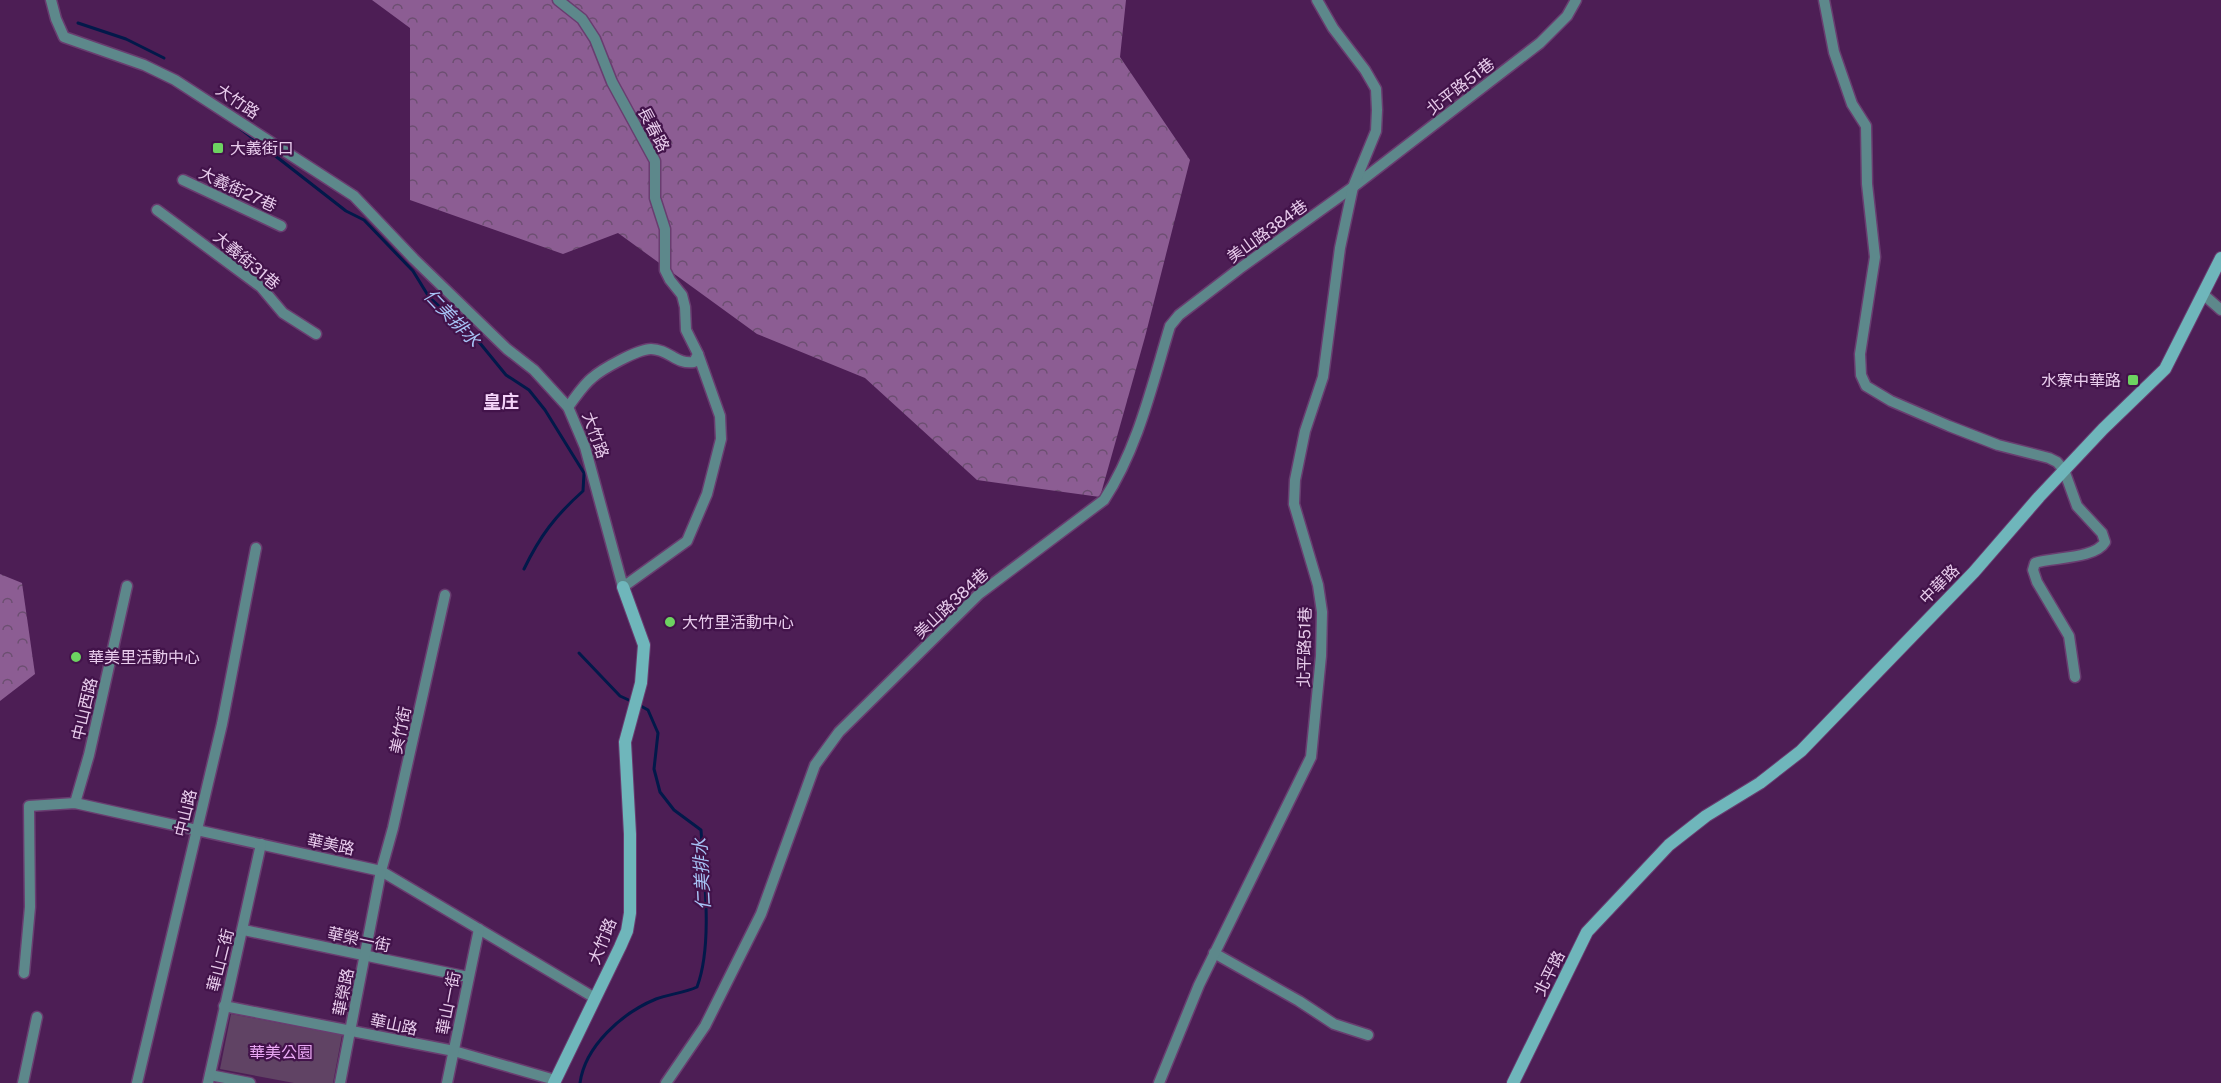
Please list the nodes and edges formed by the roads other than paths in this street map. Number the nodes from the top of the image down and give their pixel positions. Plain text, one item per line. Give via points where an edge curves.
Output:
1 (51, 0) edge
2 (558, 0) edge
3 (1317, 0) edge
4 (1576, 0) edge
5 (1824, 0) edge
6 (183, 180) dead end
7 (1353, 187) junction
8 (157, 210) dead end
9 (280, 226) dead end
10 (2221, 258) edge
11 (2204, 295) junction
12 (2221, 310) edge
13 (316, 334) dead end
14 (698, 354) junction
15 (568, 407) junction
16 (2064, 470) junction
17 (256, 548) dead end
18 (127, 586) dead end
19 (623, 587) junction
20 (445, 595) dead end
21 (2075, 677) dead end
22 (75, 803) junction
23 (197, 830) junction
24 (261, 844) junction
25 (381, 871) junction
26 (1628, 887) joint
27 (479, 929) junction
28 (244, 930) junction
29 (1214, 953) junction
30 (365, 955) junction
31 (24, 973) dead end
32 (468, 977) junction
33 (595, 998) junction
34 (225, 1006) junction
35 (37, 1017) dead end
36 (351, 1030) junction
37 (1368, 1035) dead end
38 (454, 1052) junction
39 (209, 1079) edge
40 (1517, 1081) edge
41 (554, 1082) edge
42 (24, 1083) edge
43 (137, 1083) edge
44 (250, 1083) edge
45 (340, 1083) edge
46 (447, 1083) edge
47 (666, 1083) edge
48 (1159, 1083) edge

1 - 15 street, 大竹路 via 64,37 144,65 183,85 354,196
2 - 14 street, 長春路 via 582,19 595,39 612,82 656,160 655,198 665,229 665,270 682,295 686,330
3 - 7 street, 北平路51巷 via 1376,89 1376,131
4 - 7 street, 北平路51巷 via 1567,16 1540,43
5 - 16 street via 1834,52 1851,104 1866,126 1875,256 1860,354 1866,386 1949,426 1998,445 2049,458
6 - 9 street, 大義街27巷
7 - 29 street, 北平路51巷 via 1340,248 1323,377 1305,431 1295,480 1294,504 1322,612 1322,656 1311,757
7 - 47 street, 美山路384巷 via 1179,315 1170,326 1135,439 1104,500 979,594 839,732 816,765 761,914 705,1026
8 - 13 street, 大義街31巷 via 261,287 283,313
10 - 11 street, 中華路
11 - 12 street
11 - 16 street, 中華路 via 2165,369
14 - 15 street via 694,362 684,364 651,349 635,353 592,377
14 - 19 street, 長春路 via 720,416 721,440 707,494 687,541
15 - 19 street, 大竹路 via 585,447
16 - 21 street via 2077,506 2102,533 2105,542 2086,555 2049,559 2035,564 2033,570 2069,636
16 - 26 street, 中華路 via 1974,572 1801,751 1670,844
17 - 23 street, 中山路
18 - 22 street, 中山西路
19 - 33 street, 大竹路 via 644,645 641,683 625,742 630,913 627,931
20 - 25 street, 美竹街
22 - 23 street, 華美路
22 - 31 street, 華美路 via 29,806 30,907
23 - 24 street, 華美路
23 - 43 street, 中山路
24 - 25 street, 華美路
24 - 28 street, 華山二街
25 - 27 street, 華美路
25 - 30 street, 華榮路
26 - 40 street, 北平路 via 1587,932
27 - 32 street, 華山一街
27 - 33 street, 華美路
28 - 30 street, 華榮一街
28 - 34 street, 華山二街
29 - 37 street via 1334,1024
29 - 48 street, 北平路51巷
30 - 32 street, 華榮一街
30 - 36 street, 華榮路
32 - 38 street, 華山一街
33 - 41 street, 大竹路
34 - 36 street, 華山路
34 - 39 street, 華山二街
35 - 42 street
36 - 38 street, 華山路
36 - 45 street, 華榮路
38 - 41 street, 華山路
38 - 46 street, 華山一街
39 - 44 street

